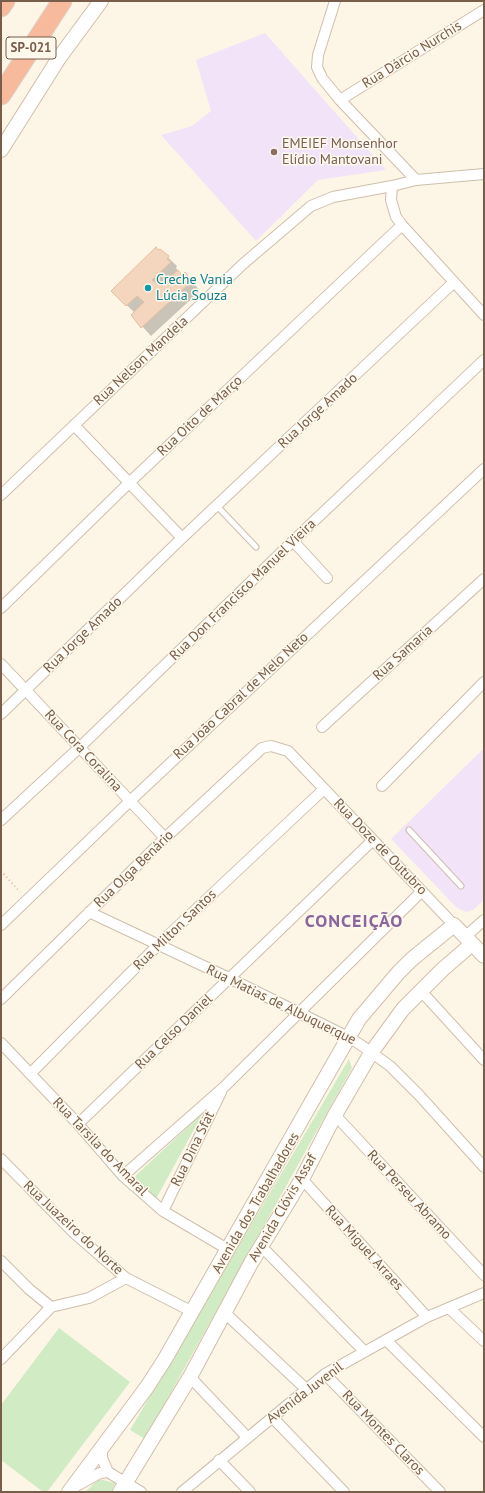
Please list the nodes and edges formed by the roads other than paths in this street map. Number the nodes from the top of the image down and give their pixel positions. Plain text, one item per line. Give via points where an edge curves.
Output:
1 (5, 1) edge
2 (62, 1) edge
3 (101, 1) edge
4 (335, 1) edge
5 (1, 7) edge
6 (484, 10) edge
7 (1, 95) edge
8 (340, 100) junction
9 (1, 150) edge
10 (484, 174) edge
11 (416, 180) junction
12 (392, 186) junction
13 (402, 225) junction
14 (453, 283) junction
15 (484, 315) edge
16 (484, 360) edge
17 (74, 425) junction
18 (484, 469) edge
19 (129, 483) junction
20 (1, 495) edge
21 (217, 506) junction
22 (182, 538) junction
23 (293, 541) junction
24 (256, 547) dead end
25 (327, 578) dead end
26 (482, 584) edge
27 (1, 608) edge
28 (1, 664) edge
29 (484, 682) edge
30 (26, 690) junction
31 (1, 714) edge
32 (322, 727) dead end
33 (271, 746) joint
34 (80, 747) junction
35 (382, 786) dead end
36 (324, 789) junction
37 (130, 801) junction
38 (1, 820) edge
39 (409, 830) dead end
40 (165, 838) junction
41 (373, 840) junction
42 (461, 886) dead end
43 (422, 891) junction
44 (89, 912) junction
45 (484, 920) edge
46 (1, 925) edge
47 (454, 925) junction
48 (469, 940) junction
49 (158, 945) junction
50 (484, 956) edge
51 (229, 978) junction
52 (421, 991) junction
53 (1, 999) edge
54 (298, 1013) junction
55 (348, 1037) junction
56 (1, 1043) edge
57 (371, 1052) junction
58 (484, 1060) edge
59 (30, 1074) junction
60 (224, 1087) junction
61 (335, 1115) junction
62 (78, 1124) junction
63 (1, 1158) edge
64 (484, 1167) edge
65 (123, 1176) junction
66 (302, 1179) junction
67 (163, 1211) junction
68 (261, 1246) junction
69 (229, 1250) junction
70 (1, 1261) edge
71 (484, 1275) edge
72 (126, 1278) junction
73 (484, 1293) edge
74 (51, 1307) junction
75 (450, 1309) junction
76 (193, 1312) junction
77 (225, 1313) junction
78 (427, 1317) junction
79 (386, 1340) junction
80 (484, 1341) edge
81 (365, 1352) junction
82 (1, 1359) edge
83 (325, 1374) junction
84 (190, 1377) junction
85 (306, 1389) junction
86 (272, 1417) junction
87 (247, 1437) junction
88 (484, 1437) edge
89 (102, 1446) junction
90 (219, 1460) junction
91 (108, 1472) junction
92 (123, 1487) edge
93 (69, 1492) edge
94 (141, 1492) edge
95 (182, 1492) edge
96 (250, 1492) edge
97 (344, 1492) edge
98 (440, 1492) edge

1 - 5 highway
2 - 7 highway, SP-021
3 - 9 street via 58,58
4 - 8 street via 318,55 317,67 322,78
6 - 8 street, Rua Dárcio Nurchis
8 - 11 street
10 - 11 street, Rua Nelson Mandela
11 - 12 street, Rua Nelson Mandela
12 - 13 street via 391,200 396,217
12 - 17 street, Rua Nelson Mandela via 333,197 311,206 243,264
13 - 14 street
13 - 19 street, Rua Oito de Março
14 - 15 street
14 - 21 street, Rua Jorge Amado
16 - 23 street, Rua Don Francisco Manuel Vieira
17 - 19 street
17 - 20 street, Rua Nelson Mandela
18 - 37 street, Rua João Cabral de Melo Neto
19 - 22 street
19 - 27 street, Rua Oito de Março
21 - 22 street, Rua Jorge Amado
21 - 24 lane
22 - 30 street, Rua Jorge Amado
23 - 25 street
23 - 34 street, Rua Don Francisco Manuel Vieira
26 - 32 street, Rua Samaria
28 - 30 street, Rua Cora Coralina
29 - 35 street
30 - 31 street, Rua Jorge Amado
30 - 34 street, Rua Cora Coralina
33 - 36 street, Rua Doze de Outubro via 288,751
33 - 40 street, Rua Olga Benário via 262,748
34 - 37 street, Rua Cora Coralina
34 - 38 street, Rua Don Francisco Manuel Vieira
36 - 41 street, Rua Doze de Outubro
36 - 49 street, Rua Milton Santos
37 - 40 street, Rua Cora Coralina
37 - 46 street, Rua João Cabral de Melo Neto
39 - 42 lane
40 - 44 street, Rua Olga Benário
41 - 43 street, Rua Doze de Outubro
41 - 51 street, Rua Celso Daniel
43 - 47 street, Rua Doze de Outubro
43 - 54 street, Rua Dina Sfat
44 - 49 street, Rua Matias de Albuquerque
44 - 53 street, Rua Olga Benário
45 - 48 street
47 - 48 street, Rua Doze de Outubro
47 - 55 street, Avenida dos Trabalhadores via 425,947 398,973
48 - 50 street, Rua Doze de Outubro
48 - 52 street, Avenida Clóvis Assaf
49 - 51 street, Rua Matias de Albuquerque
49 - 59 street, Rua Milton Santos
51 - 54 street, Rua Matias de Albuquerque
51 - 62 street, Rua Celso Daniel
52 - 57 street, Avenida Clóvis Assaf via 399,1014
52 - 58 street
54 - 55 street, Rua Matias de Albuquerque
54 - 60 street, Rua Dina Sfat
55 - 57 street, Rua Matias de Albuquerque
55 - 69 street, Avenida dos Trabalhadores
56 - 59 street, Rua Tarsila do Amaral
57 - 61 street, Avenida Clóvis Assaf
57 - 64 street, Rua Matias de Albuquerque via 390,1066 419,1095
59 - 62 street, Rua Tarsila do Amaral
60 - 65 street, Rua Dina Sfat
60 - 67 street, Rua Dina Sfat
61 - 66 street, Avenida Clóvis Assaf
61 - 71 street, Rua Perseu Abramo
62 - 65 street, Rua Tarsila do Amaral
63 - 72 street, Rua Juazeiro do Norte via 74,1233
65 - 67 street, Rua Tarsila do Amaral
66 - 68 street, Avenida Clóvis Assaf
66 - 78 street, Rua Miguel Arraes
67 - 69 street, Rua Tarsila do Amaral
68 - 77 street, Avenida Clóvis Assaf
68 - 81 street
69 - 76 street, Avenida dos Trabalhadores
70 - 74 street
72 - 74 street via 89,1298
72 - 76 street, Rua Juazeiro do Norte
73 - 75 street, Avenida Juvenil
74 - 82 street
75 - 78 street, Avenida Juvenil
75 - 80 street
76 - 89 street, Avenida dos Trabalhadores via 147,1387
77 - 84 street, Avenida Clóvis Assaf
77 - 85 street
78 - 79 street, Avenida Juvenil
79 - 81 street, Avenida Juvenil
79 - 88 street
81 - 83 street, Avenida Juvenil
83 - 85 street, Avenida Juvenil
83 - 98 street, Rua Montes Claros
84 - 87 street
84 - 92 street, Avenida Clóvis Assaf
85 - 86 street, Avenida Juvenil
86 - 87 street, Avenida Juvenil
86 - 97 street
87 - 90 street, Avenida Juvenil
89 - 91 street via 102,1458
89 - 93 street, Avenida dos Trabalhadores
90 - 95 street, Avenida Juvenil
90 - 96 street
91 - 92 street
91 - 93 street via 88,1478
92 - 94 street

